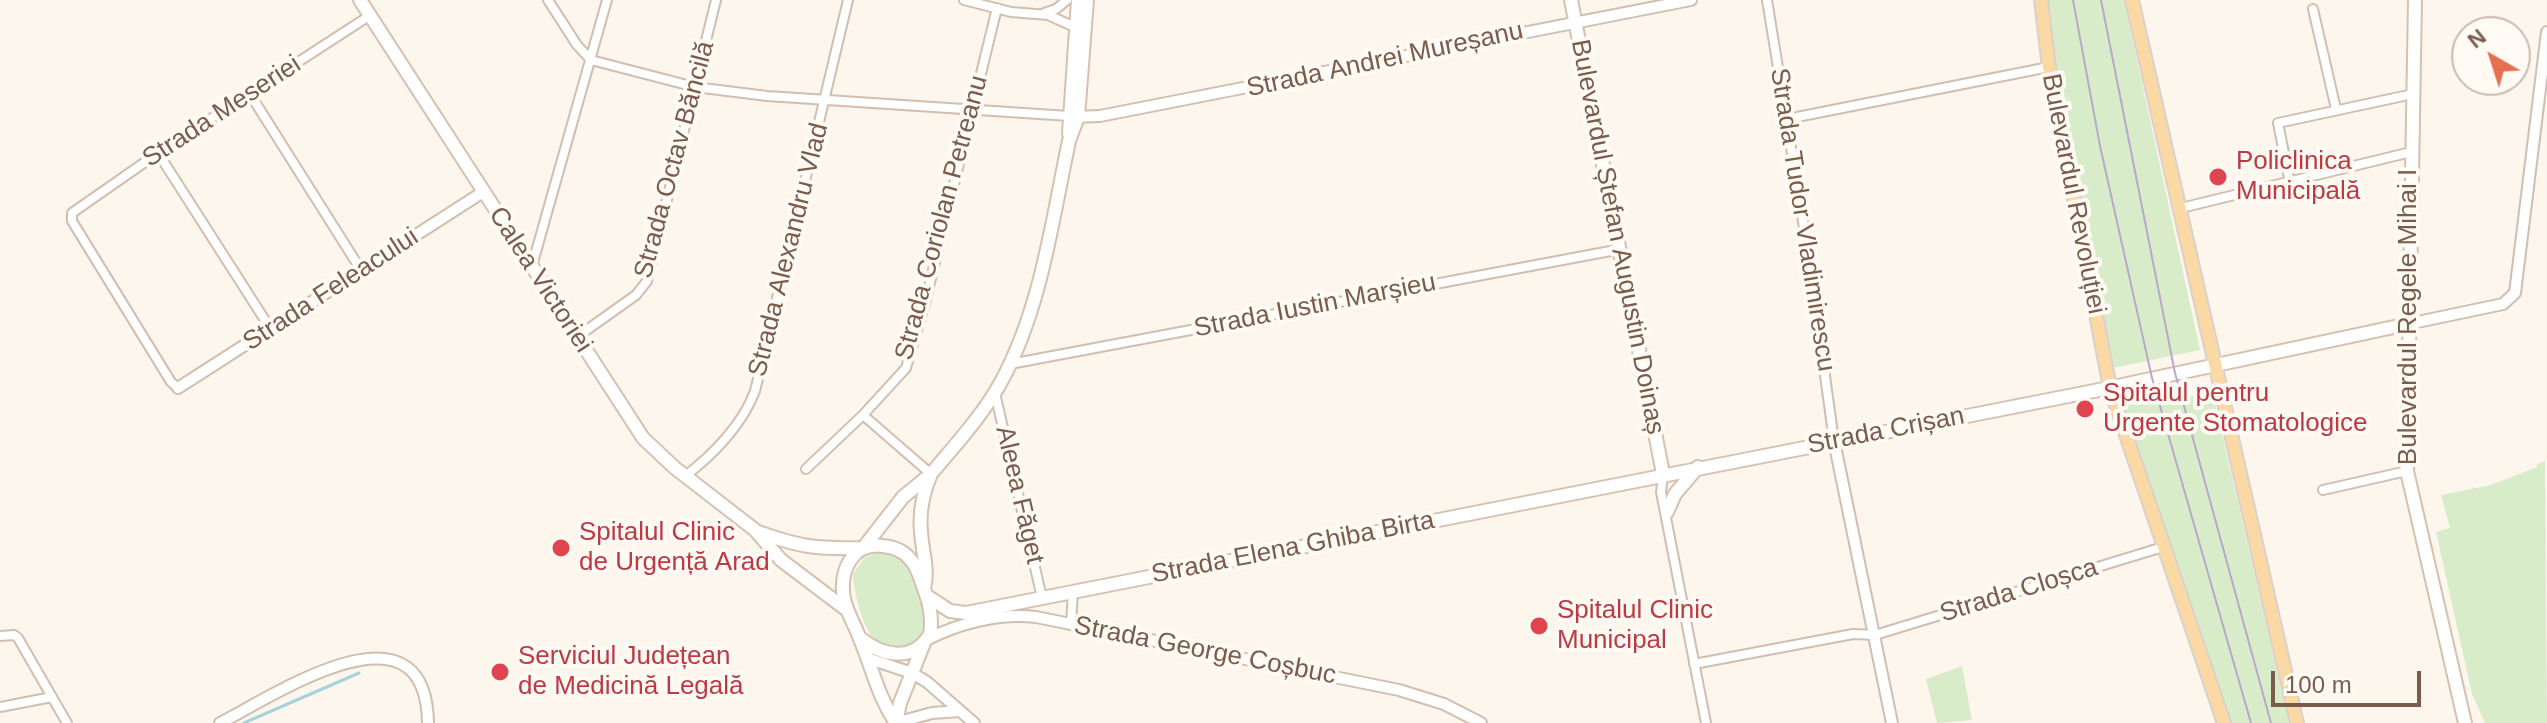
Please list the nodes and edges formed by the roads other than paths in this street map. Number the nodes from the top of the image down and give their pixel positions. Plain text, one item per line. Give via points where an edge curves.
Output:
1 (360, 0) edge
2 (548, 0) edge
3 (607, 0) edge
4 (716, 0) edge
5 (848, 0) edge
6 (964, 0) edge
7 (1067, 0) edge
8 (1078, 0) edge
9 (1087, 0) edge
10 (1571, 0) edge
11 (1691, 0) edge
12 (1767, 0) edge
13 (2041, 0) edge
14 (2132, 0) edge
15 (2415, 0) edge
16 (997, 8) junction
17 (2313, 9) dead end
18 (1040, 14) junction
19 (369, 16) junction
20 (1575, 21) junction
21 (1077, 28) junction
22 (2547, 32) edge
23 (591, 60) junction
24 (2049, 67) junction
25 (695, 87) junction
26 (250, 94) junction
27 (2413, 94) junction
28 (826, 100) junction
29 (971, 109) junction
30 (2336, 109) junction
31 (1073, 117) junction
32 (1787, 119) junction
33 (2411, 152) junction
34 (158, 153) junction
35 (2290, 183) junction
36 (483, 192) junction
37 (2181, 208) junction
38 (1621, 249) junction
39 (531, 267) junction
40 (361, 270) junction
41 (2408, 324) junction
42 (270, 328) junction
43 (577, 337) junction
44 (1010, 364) junction
45 (2217, 364) junction
46 (178, 388) joint
47 (2110, 388) junction
48 (995, 392) junction
49 (863, 415) junction
50 (1834, 441) junction
51 (1698, 467) junction
52 (806, 469) dead end
53 (2407, 471) junction
54 (931, 474) junction
55 (1663, 474) junction
56 (685, 476) junction
57 (2323, 490) dead end
58 (1667, 512) junction
59 (755, 530) junction
60 (2163, 547) junction
61 (862, 548) junction
62 (1073, 592) junction
63 (926, 593) junction
64 (1042, 598) junction
65 (847, 610) junction
66 (1071, 624) junction
67 (1875, 635) junction
68 (0, 636) edge
69 (860, 638) junction
70 (925, 642) junction
71 (867, 658) junction
72 (1694, 664) junction
73 (912, 673) junction
74 (52, 697) junction
75 (0, 707) edge
76 (960, 711) junction
77 (67, 723) edge
78 (220, 723) edge
79 (428, 723) edge
80 (896, 723) edge
81 (974, 723) edge
82 (1481, 723) edge
83 (1706, 723) edge
84 (1892, 723) edge
85 (2224, 723) edge
86 (2297, 723) edge
87 (2465, 723) edge

1 - 19 main road, Calea Victoriei
2 - 23 street
3 - 23 street
4 - 25 street, Strada Octav Băncilă
5 - 28 street, Strada Alexandru Vlad
6 - 16 street
7 - 18 street
8 - 21 main road
9 - 31 main road
10 - 20 main road, Bulevardul Ștefan Augustin Doinaș
11 - 20 street, Strada Andrei Mureșanu
12 - 32 street, Strada Tudor Vladimirescu
13 - 24 main road, Bulevardul Revoluției
14 - 37 main road
15 - 27 main road, Bulevardul Regele Mihai I
16 - 18 street
16 - 29 street, Strada Coriolan Petreanu
17 - 30 street
18 - 21 street
19 - 26 street, Strada Meseriei
19 - 36 main road, Calea Victoriei
20 - 31 street, Strada Andrei Mureșanu via 1296,79
20 - 38 main road, Bulevardul Ștefan Augustin Doinaș
21 - 31 main road
22 - 41 street via 2515,293 2503,304
23 - 25 street
23 - 39 street
24 - 32 street
24 - 47 main road, Bulevardul Revoluției
25 - 28 street
25 - 43 street, Strada Octav Băncilă via 647,281 636,295
26 - 34 street, Strada Meseriei
26 - 40 street
27 - 30 street
27 - 33 main road, Bulevardul Regele Mihai I
28 - 29 street
28 - 56 street, Strada Alexandru Vlad via 750,405
29 - 31 street
29 - 49 street, Strada Coriolan Petreanu via 908,361
30 - 35 street via 2278,123
31 - 44 main road via 1033,301
32 - 50 street, Strada Tudor Vladimirescu
33 - 35 street
33 - 41 main road, Bulevardul Regele Mihai I
34 - 42 street
34 - 46 street, Strada Meseriei via 75,210 72,221
35 - 37 street
36 - 39 main road, Calea Victoriei
36 - 40 street, Strada Feleacului
37 - 45 main road
38 - 44 street, Strada Iustin Marșieu
38 - 55 main road, Bulevardul Ștefan Augustin Doinaș
39 - 43 main road, Calea Victoriei
40 - 42 street, Strada Feleacului
41 - 45 main road
41 - 53 main road, Bulevardul Regele Mihai I
42 - 46 street, Strada Feleacului
43 - 56 main road, Calea Victoriei via 643,438
44 - 48 main road
45 - 47 main road
45 - 86 main road
47 - 50 main road, Strada Crișan
47 - 60 main road, Bulevardul Revoluției
48 - 54 main road
48 - 64 street, Aleea Făget
49 - 52 street, Strada Coriolan Petreanu
49 - 54 street
50 - 51 main road, Strada Crișan
50 - 67 street
51 - 55 main road, Strada Crișan
51 - 58 main road
53 - 57 street
53 - 87 main road, Bulevardul Regele Mihai I
54 - 61 main road via 903,497
54 - 63 main road via 921,505
55 - 58 street
55 - 62 main road, Strada Elena Ghiba Birta
56 - 59 main road, Calea Victoriei
58 - 72 street
59 - 61 main road, Calea Victoriei via 815,549
59 - 65 main road, Calea Victoriei via 781,560
60 - 67 street, Strada Cloșca
60 - 85 main road, Bulevardul Revoluției
61 - 63 main road via 887,546 905,553
61 - 65 main road via 844,572
62 - 64 main road, Strada Elena Ghiba Birta
62 - 66 street
63 - 64 main road, Strada Elena Ghiba Birta via 960,614
63 - 70 main road via 932,626
65 - 69 main road
66 - 70 street, Strada George Coșbuc via 1020,616 968,623
66 - 82 street, Strada George Coșbuc via 1399,690
67 - 72 street, Strada Cloșca via 1853,634
67 - 84 street
68 - 74 street via 18,638
69 - 70 main road via 889,654 915,650
69 - 71 main road
70 - 73 main road
71 - 73 street
71 - 80 main road
72 - 83 street
73 - 76 street
73 - 80 main road
74 - 75 street
74 - 77 street
76 - 80 street
76 - 81 street
78 - 79 street via 344,662 373,657 398,661 413,673 425,698

